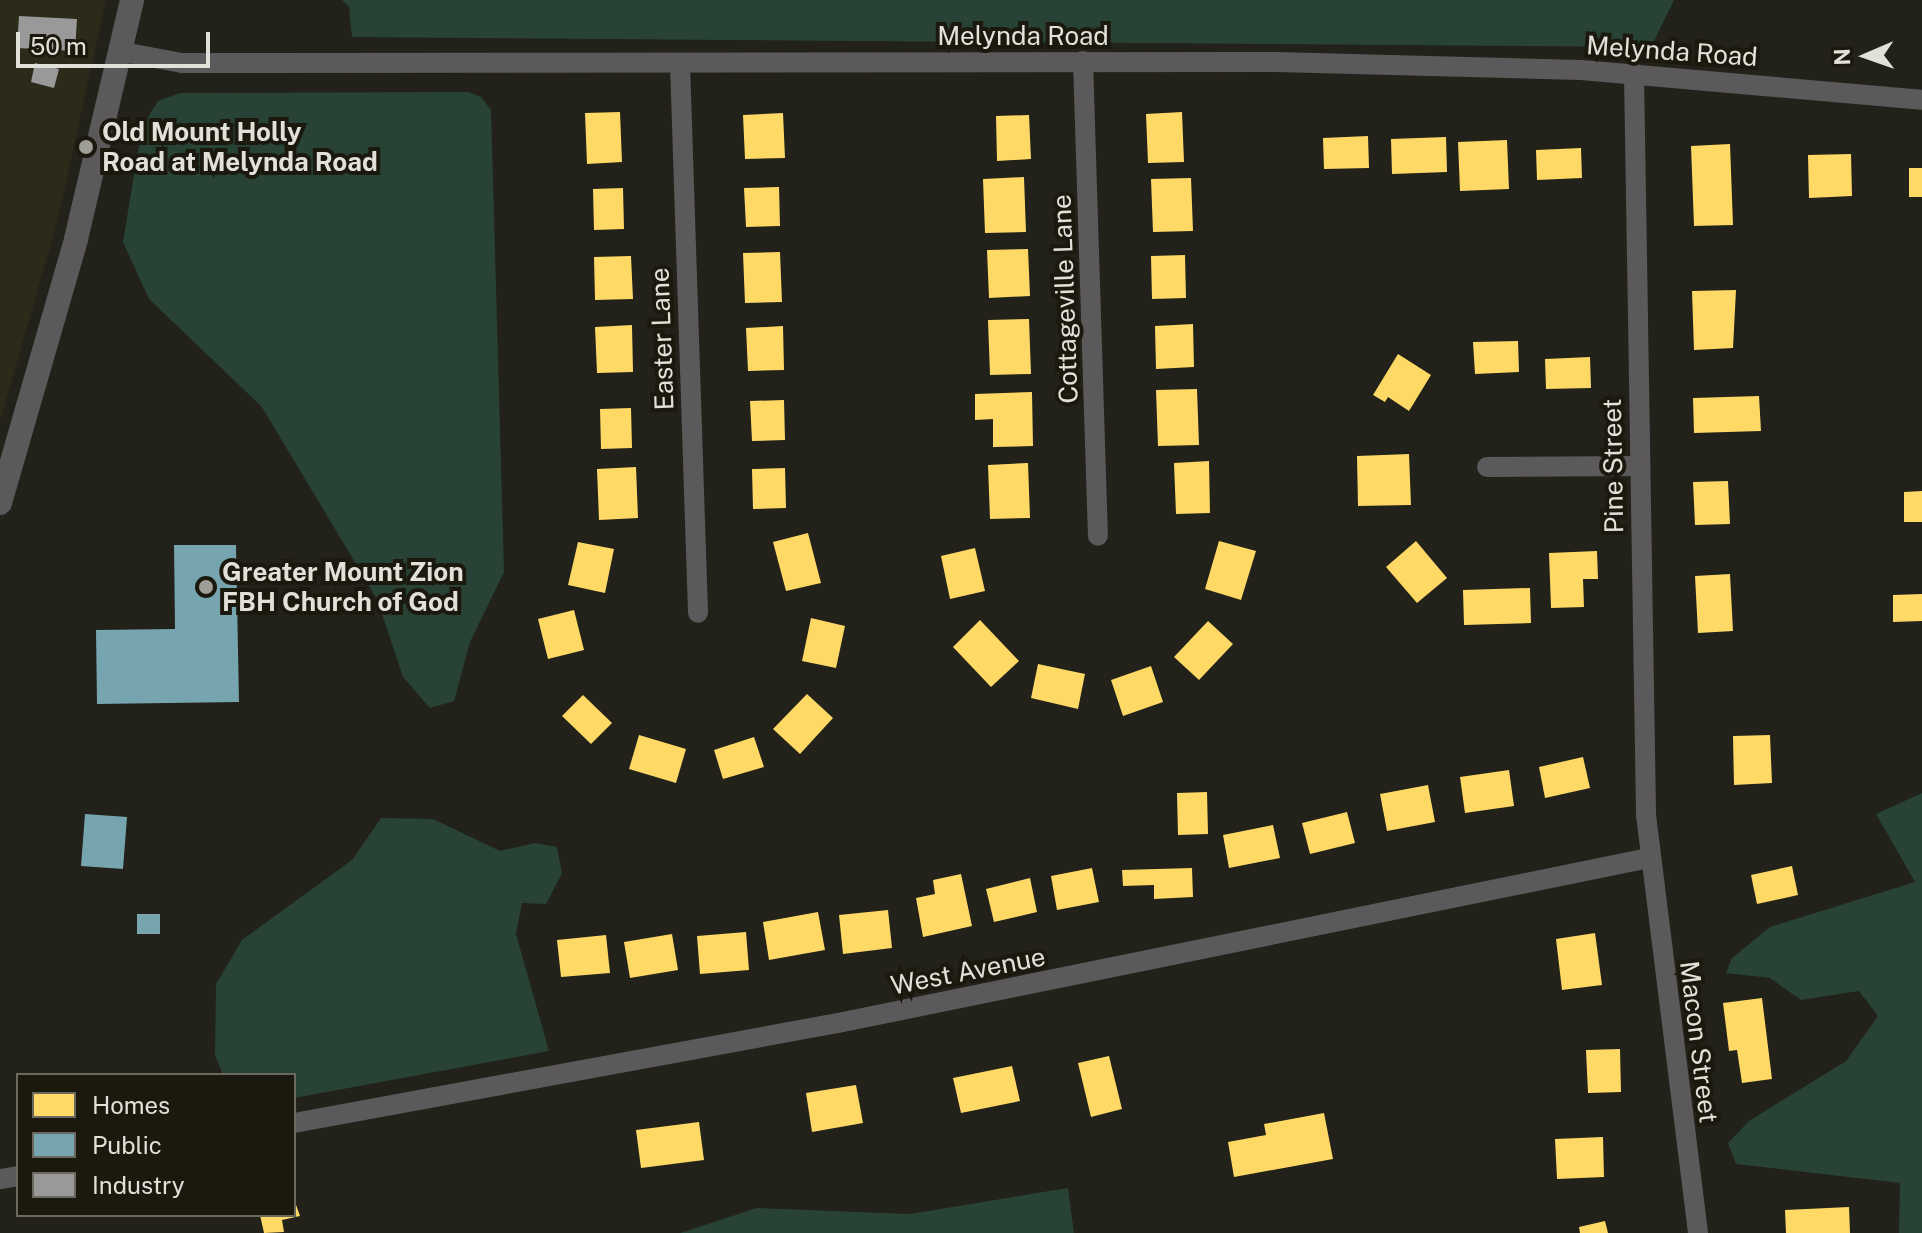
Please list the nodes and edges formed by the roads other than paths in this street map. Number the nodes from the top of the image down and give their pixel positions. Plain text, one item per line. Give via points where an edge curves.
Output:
1 (132, 0) edge
2 (123, 52) junction
3 (1083, 61) junction
4 (680, 64) junction
5 (1634, 73) junction
6 (1922, 100) edge
7 (1638, 466) junction
8 (1487, 467) dead end
9 (0, 503) edge
10 (1098, 536) dead end
11 (698, 613) dead end
12 (1649, 858) junction
13 (296, 1123) edge
14 (1698, 1233) edge

1 - 2 street
2 - 4 street, Melynda Road via 182,63
2 - 9 street
3 - 4 street, Melynda Road
3 - 5 street, Melynda Road
3 - 10 street, Cottageville Lane
4 - 11 street, Easter Lane
5 - 6 street, Melynda Road
5 - 7 street, Pine Street
7 - 8 street
7 - 12 street, Pine Street
12 - 13 street, West Avenue via 868,1017
12 - 14 street, Macon Street

